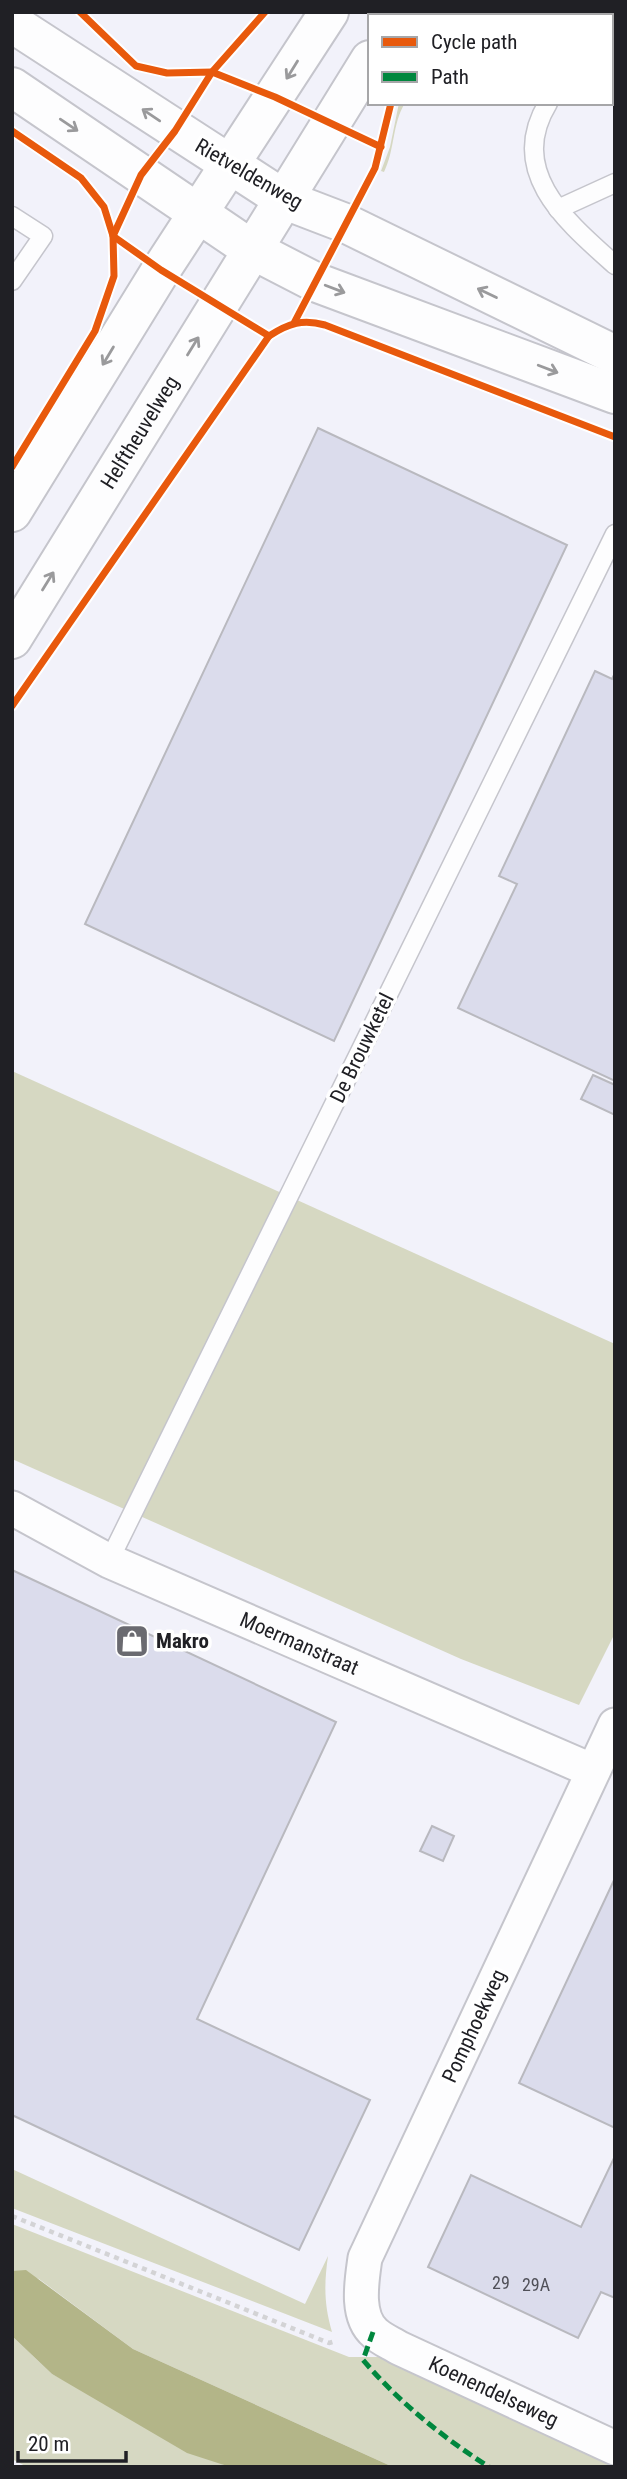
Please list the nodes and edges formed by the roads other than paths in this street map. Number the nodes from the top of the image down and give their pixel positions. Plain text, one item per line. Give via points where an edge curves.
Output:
1 (329, 12) edge
2 (12, 23) edge
3 (368, 64) edge
4 (12, 87) edge
5 (547, 105) edge
6 (615, 183) edge
7 (214, 189) junction
8 (558, 209) junction
9 (12, 216) edge
10 (268, 225) junction
11 (615, 265) edge
12 (12, 281) edge
13 (615, 355) edge
14 (615, 394) edge
15 (12, 512) edge
16 (615, 534) edge
17 (12, 639) edge
18 (12, 1508) edge
19 (109, 1561) junction
20 (615, 1725) edge
21 (593, 1771) junction
22 (373, 2332) joint
23 (615, 2448) edge

1 -> 7 main road
7 -> 2 main road, Rietveldenweg
3 - 10 main road, Helftheuvelweg
4 -> 7 main road, Rietveldenweg
5 - 8 lane via 535,125 534,151 537,174
6 - 8 lane
7 - 10 main road, Rietveldenweg
7 - 10 main road, Rietveldenweg
7 -> 15 main road
8 - 11 lane
9 - 12 lane via 43,236
13 -> 10 main road, Rietveldenweg via 345,223
10 -> 14 main road, Rietveldenweg via 315,282
17 -> 10 main road, Helftheuvelweg
16 - 19 lane, De Brouwketel
18 - 19 street, Moermanstraat
19 - 21 street, Moermanstraat
20 - 21 street, Pomphoekweg
21 - 22 street, Pomphoekweg via 365,2258 363,2313
22 - 23 street, Koenendelseweg

